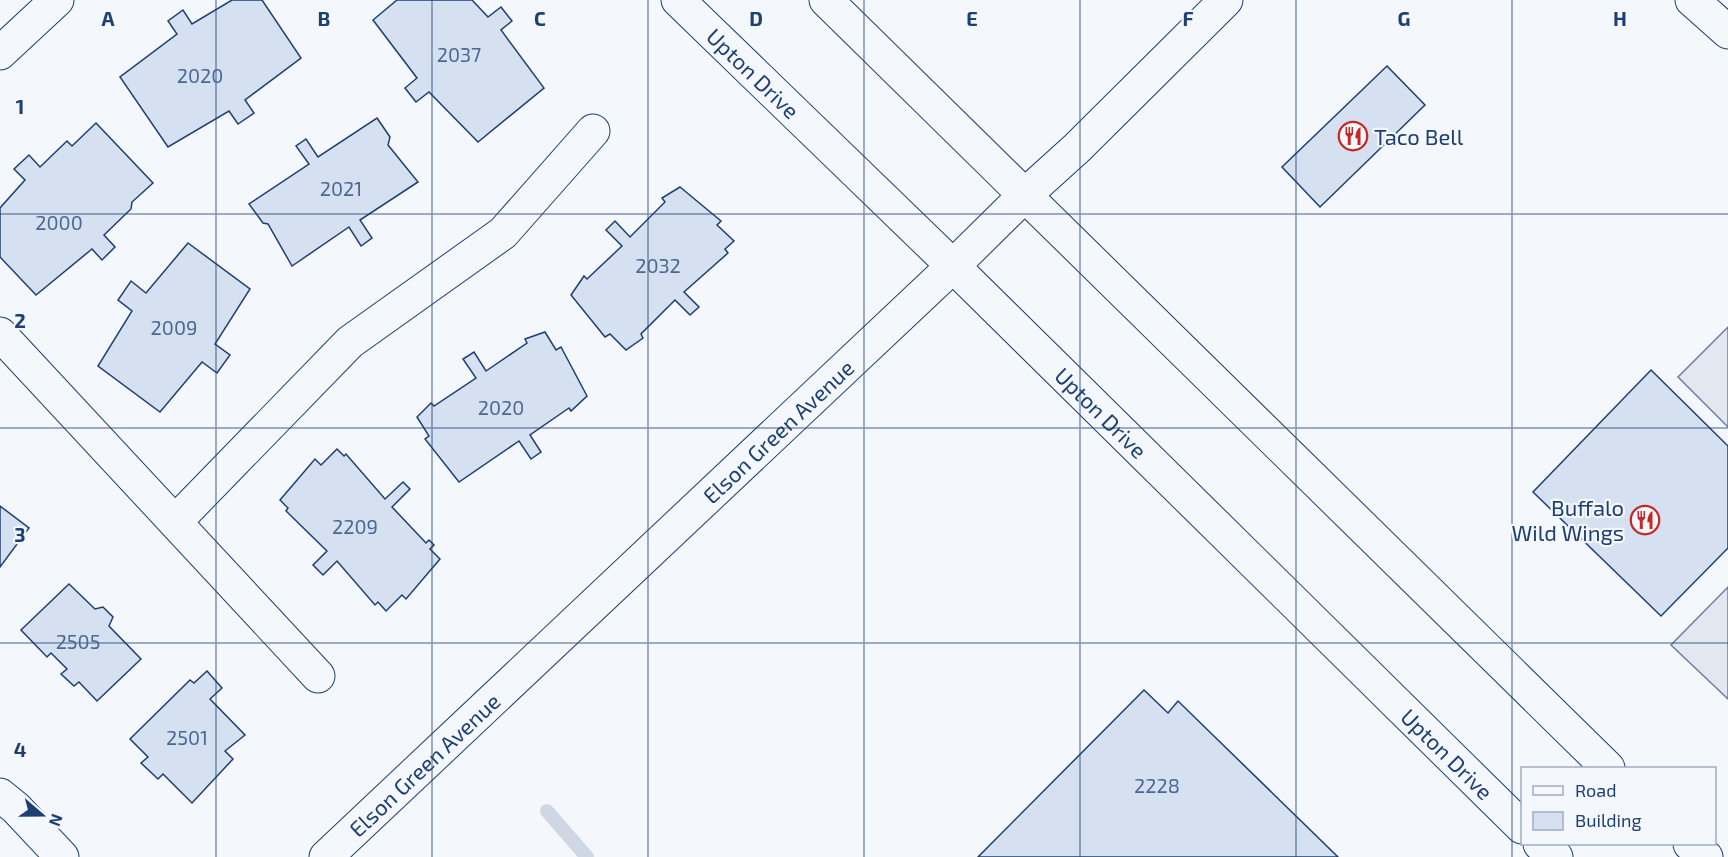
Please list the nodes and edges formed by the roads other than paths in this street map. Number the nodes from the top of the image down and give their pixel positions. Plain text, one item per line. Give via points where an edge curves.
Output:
1 (57, 0) edge
2 (678, 0) edge
3 (826, 0) edge
4 (1226, 0) edge
5 (1692, 0) edge
6 (1728, 32) edge
7 (0, 53) edge
8 (593, 131) dead end
9 (1025, 195) junction
10 (953, 266) junction
11 (0, 334) edge
12 (175, 522) junction
13 (318, 676) dead end
14 (1607, 767) edge
15 (0, 795) edge
16 (1521, 826) edge
17 (1542, 845) edge
18 (1692, 845) edge
19 (62, 857) edge
20 (326, 857) edge
21 (1556, 857) edge
22 (1706, 857) edge

1 - 7 main road
2 - 10 main road, Upton Drive
3 - 9 main road
4 - 9 main road, Elson Green Avenue
5 - 6 main road
8 - 12 main road via 503,233 350,342
9 - 10 main road, Elson Green Avenue
9 - 14 main road
10 - 16 main road, Upton Drive
10 - 20 main road, Elson Green Avenue
11 - 12 main road
12 - 13 main road
15 - 19 main road
17 - 21 main road
18 - 22 main road

